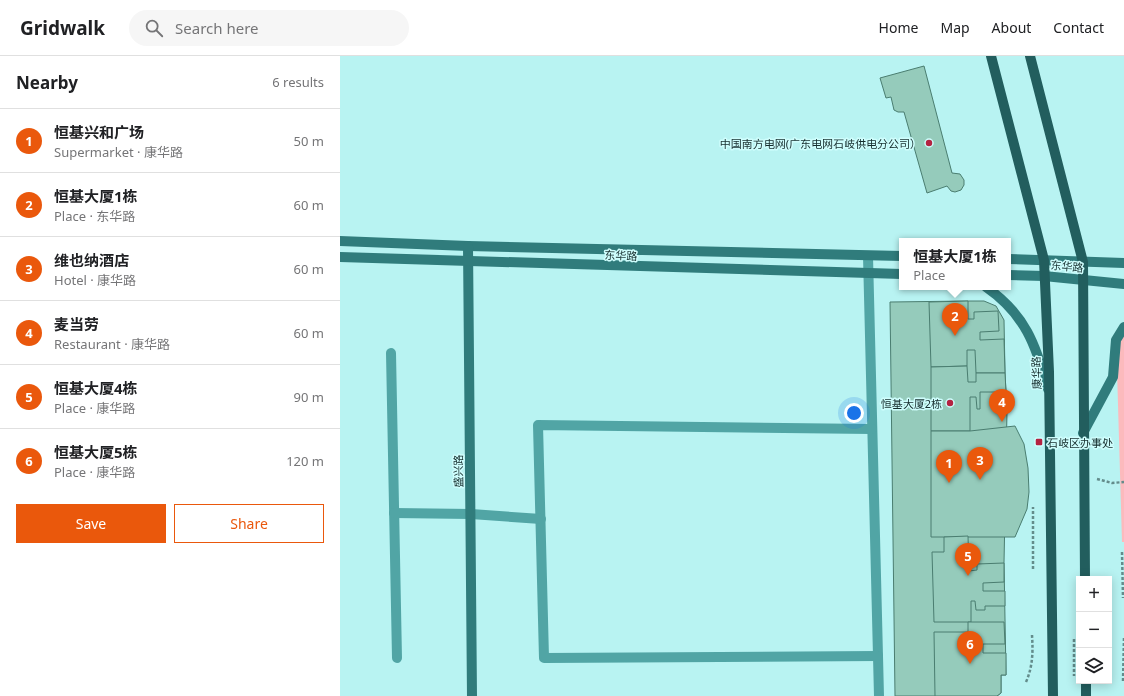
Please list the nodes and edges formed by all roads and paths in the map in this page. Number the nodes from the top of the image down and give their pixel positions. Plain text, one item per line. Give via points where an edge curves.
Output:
1 (990, 56) edge
2 (1030, 56) edge
3 (340, 241) edge
4 (468, 246) junction
5 (868, 256) junction
6 (899, 256) edge
7 (340, 257) edge
8 (1011, 259) edge
9 (1044, 260) junction
10 (468, 262) junction
11 (1083, 262) junction
12 (1124, 263) edge
13 (868, 274) junction
14 (899, 274) edge
15 (1011, 275) edge
16 (1044, 276) junction
17 (1083, 279) junction
18 (1124, 284) edge
19 (990, 290) edge
20 (1124, 327) edge
21 (391, 353) dead end
22 (1049, 394) junction
23 (872, 429) junction
24 (1084, 433) junction
25 (1084, 476) junction
26 (1124, 482) edge
27 (1033, 507) dead end
28 (394, 513) junction
29 (471, 514) junction
30 (541, 519) junction
31 (1122, 552) dead end
32 (1033, 569) dead end
33 (1085, 576) edge
34 (1123, 598) edge
35 (1032, 635) dead end
36 (1124, 637) edge
37 (1074, 639) dead end
38 (878, 656) junction
39 (397, 658) dead end
40 (1123, 681) dead end
41 (1026, 682) dead end
42 (1074, 683) dead end
43 (1086, 684) edge
44 (472, 696) edge
45 (879, 696) edge
46 (1053, 696) edge
47 (1086, 696) edge

1 - 9 main road, 康华路
2 - 11 main road
3 - 4 main road, 东华路
4 - 5 main road, 东华路
4 - 10 main road, 盛兴路
5 - 6 main road, 东华路
5 - 13 street
7 - 10 main road, 东华路
8 - 9 main road, 东华路
9 - 11 main road, 东华路
9 - 16 main road, 康华路
10 - 13 main road, 东华路
10 - 29 main road, 盛兴路
11 - 12 main road, 东华路
11 - 17 main road
13 - 14 main road, 东华路
13 - 23 street
15 - 16 main road, 东华路
16 - 17 main road, 东华路
16 - 22 main road, 康华路
17 - 18 main road, 东华路
17 - 24 main road
19 - 22 main road via 1009,305 1025,326 1039,356
20 - 24 main road via 1116,340 1113,377
21 - 28 street
22 - 46 main road, 康华路
23 - 30 street via 538,425
23 - 38 street
24 - 25 main road
25 - 26 path via 1112,483
25 - 33 main road
27 - 32 path
28 - 29 street
28 - 39 street
29 - 30 street
29 - 44 main road, 盛兴路
30 - 38 street via 544,658
31 - 34 path
35 - 41 path via 1032,662
36 - 40 path
37 - 42 path
38 - 45 street
43 - 47 main road

